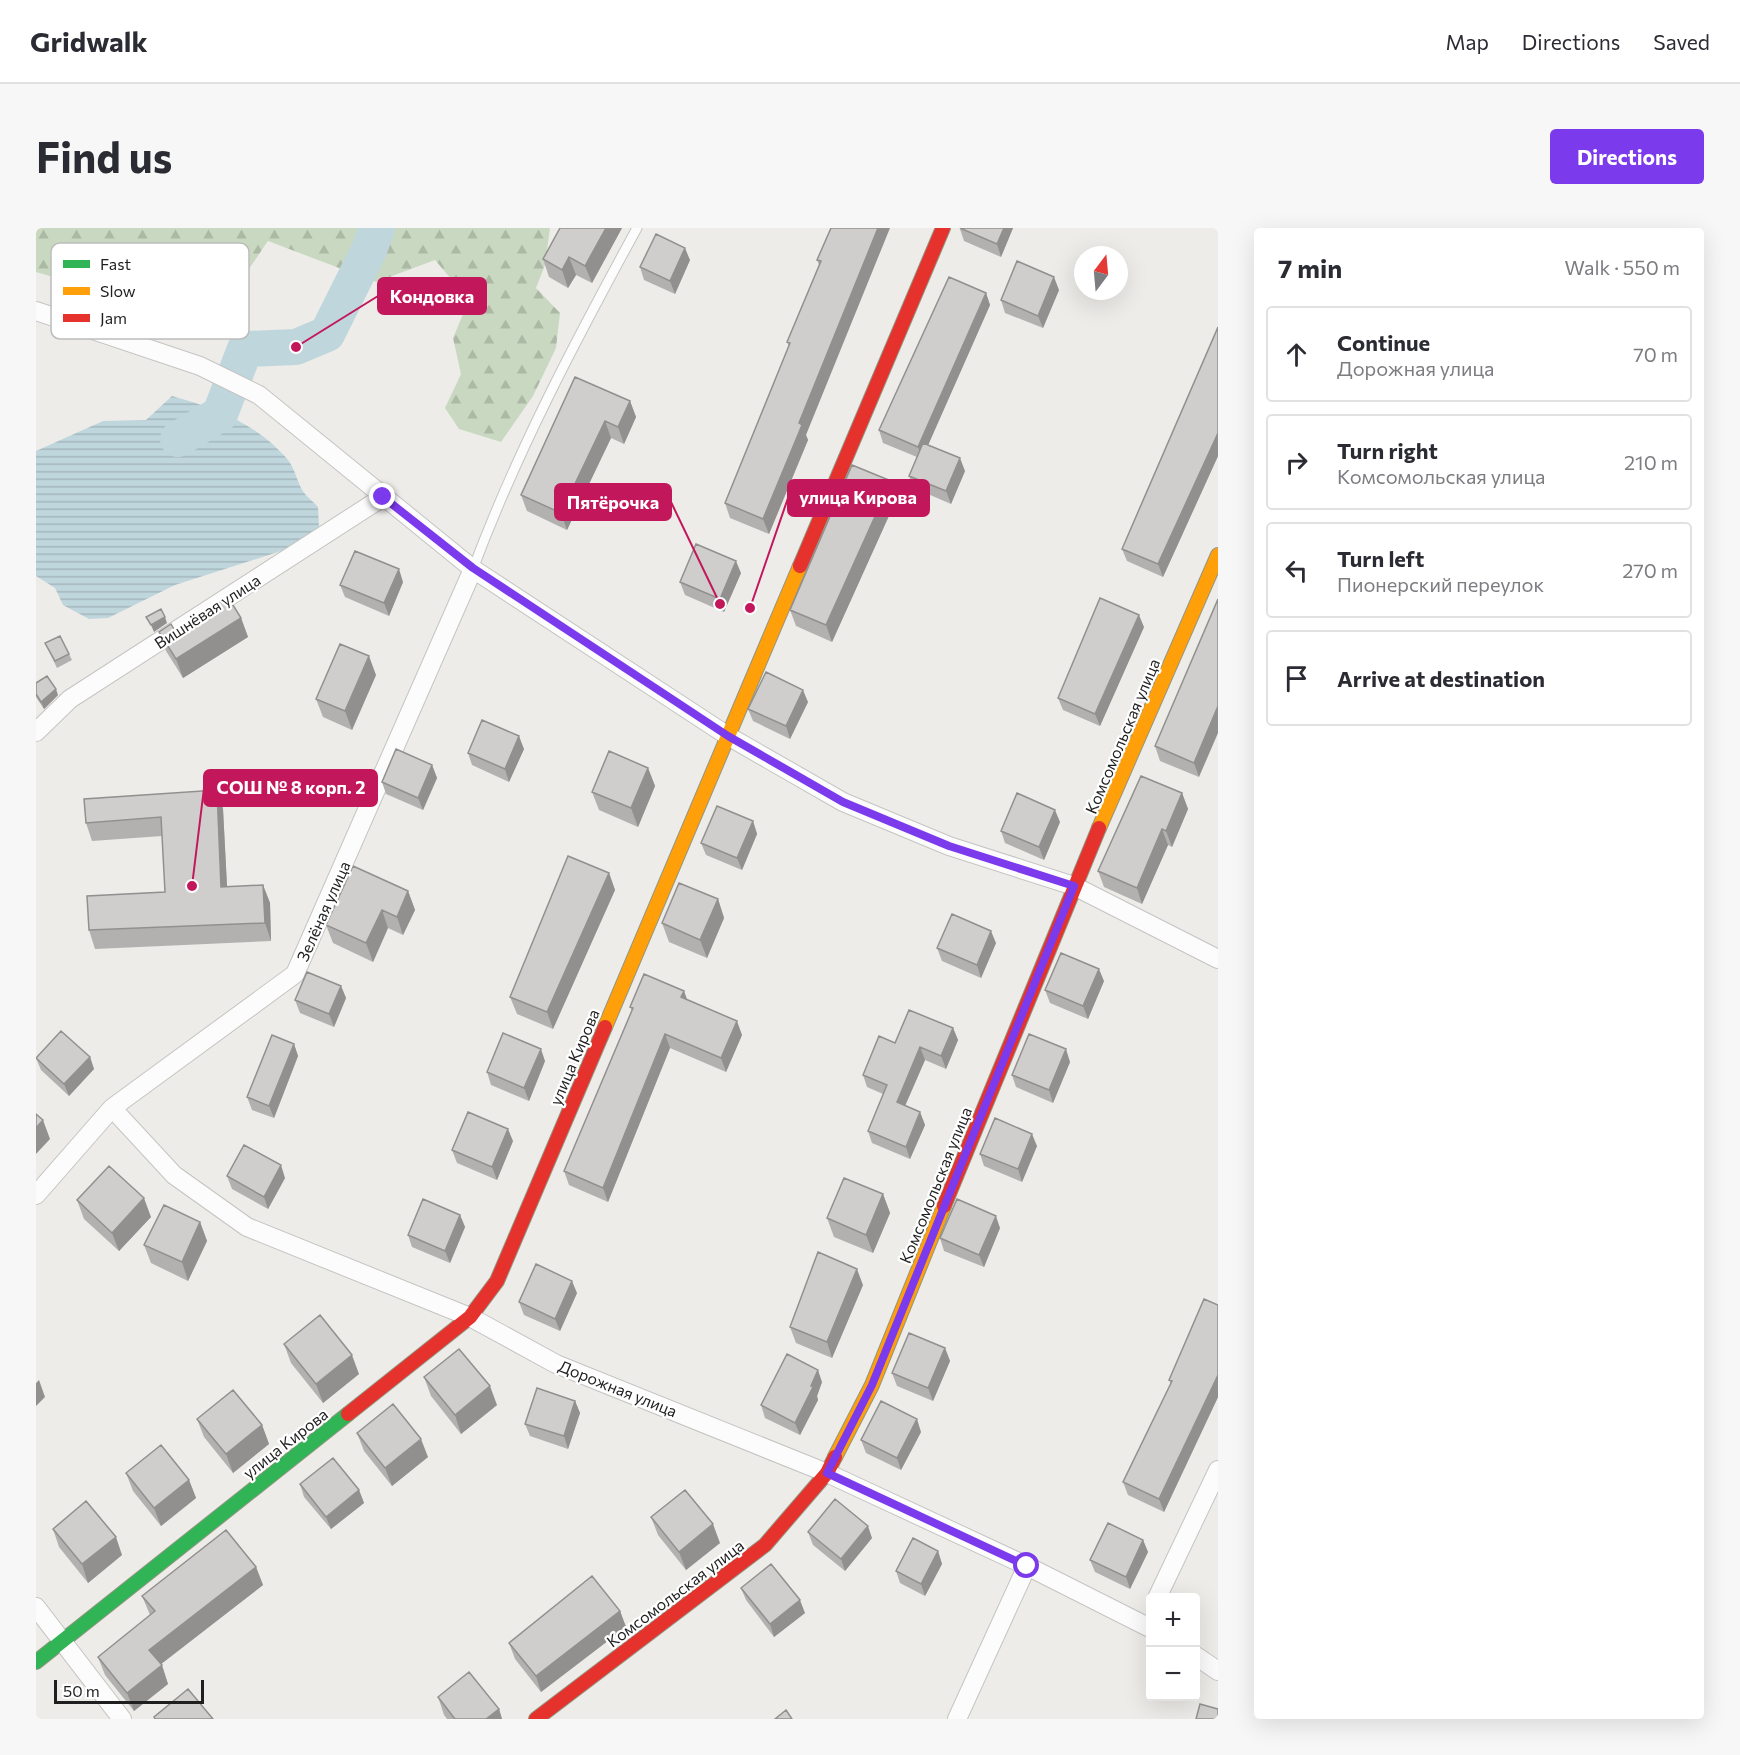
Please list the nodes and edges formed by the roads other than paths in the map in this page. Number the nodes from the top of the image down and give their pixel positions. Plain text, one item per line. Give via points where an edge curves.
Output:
1 (637, 228) edge
2 (943, 228) edge
3 (36, 311) edge
4 (51, 316) edge
5 (119, 339) edge
6 (383, 497) junction
7 (1218, 555) edge
8 (473, 568) junction
9 (36, 732) edge
10 (728, 736) junction
11 (1074, 886) junction
12 (1218, 959) edge
13 (112, 1108) junction
14 (36, 1195) edge
15 (470, 1317) junction
16 (1218, 1470) edge
17 (827, 1473) junction
18 (1027, 1566) junction
19 (1159, 1593) edge
20 (36, 1607) edge
21 (1146, 1620) edge
22 (63, 1640) junction
23 (1200, 1659) edge
24 (36, 1662) edge
25 (1218, 1671) edge
26 (122, 1719) edge
27 (536, 1719) edge
28 (957, 1719) edge

1 - 8 lane via 578,336 490,523
2 - 10 street, улица Кирова
3 - 4 street
5 - 6 street via 200,366 259,395
6 - 8 street
6 - 9 street, Вишнёвая улица via 70,699
7 - 11 street, Комсомольская улица
8 - 10 street
8 - 13 street, Зелёная улица via 295,974
10 - 11 street via 843,802 949,846
10 - 15 street, улица Кирова via 497,1281
11 - 12 street
11 - 17 street, Комсомольская улица via 872,1385
13 - 14 street, Зелёная улица
13 - 15 street, Дорожная улица via 174,1174 247,1227
15 - 17 street, Дорожная улица via 556,1364
15 - 22 street, улица Кирова
16 - 19 street
17 - 18 street, Дорожная улица
17 - 27 street, Комсомольская улица via 765,1545
18 - 21 street, Дорожная улица
18 - 28 street
20 - 22 street
22 - 24 street, улица Кирова
22 - 26 street
23 - 25 street

